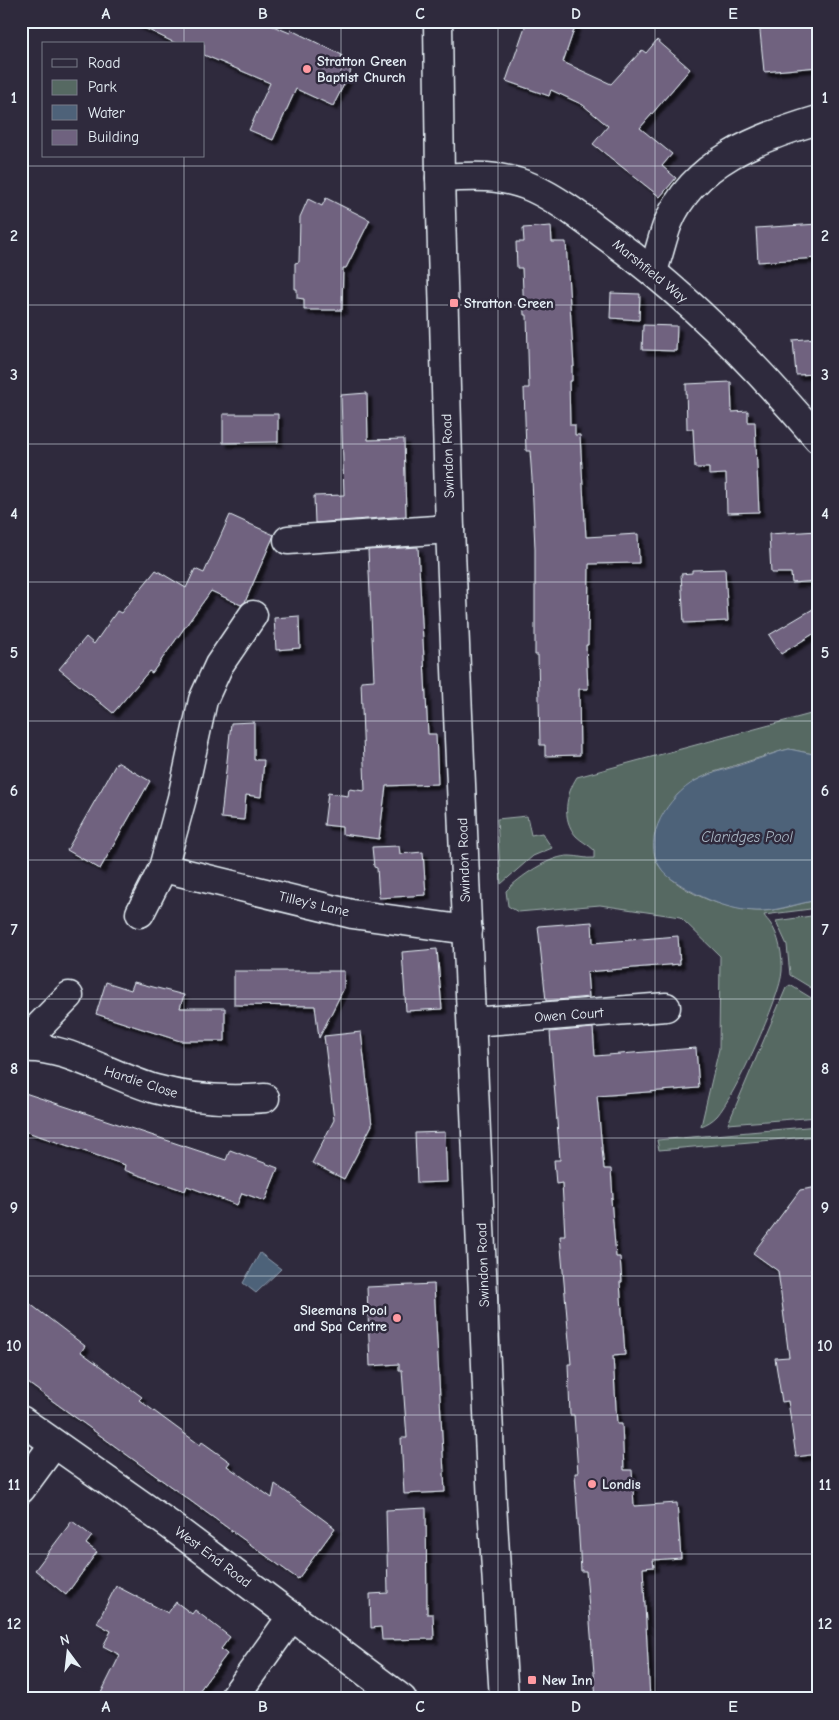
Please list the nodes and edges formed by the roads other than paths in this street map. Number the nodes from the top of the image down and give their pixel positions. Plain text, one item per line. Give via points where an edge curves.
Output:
1 (438, 21) edge
2 (818, 120) edge
3 (440, 178) junction
4 (653, 270) junction
5 (818, 439) edge
6 (450, 529) junction
7 (288, 540) dead end
8 (253, 615) dead end
9 (163, 868) junction
10 (140, 913) dead end
11 (468, 930) junction
12 (69, 996) dead end
13 (666, 1007) dead end
14 (472, 1022) junction
15 (21, 1047) edge
16 (265, 1098) dead end
17 (21, 1420) edge
18 (54, 1444) junction
19 (21, 1489) edge
20 (292, 1616) junction
21 (233, 1699) edge
22 (402, 1699) edge
23 (504, 1699) edge

1 - 3 street, Swindon Road
2 - 4 street via 756,141 700,178 668,223
3 - 4 street, Marshfield Way via 487,176 532,188 572,212
3 - 6 street, Swindon Road
4 - 5 street, Marshfield Way via 745,356
6 - 7 street
6 - 11 street, Swindon Road
8 - 9 street via 219,665 203,700
9 - 10 street
9 - 11 street, Tilley's Lane via 352,914
11 - 14 street, Swindon Road
12 - 15 street
13 - 14 street, Owen Court
14 - 23 street, Swindon Road via 492,1504
15 - 16 street, Hardie Close via 48,1049 154,1089 192,1097
17 - 18 street, West End Road
18 - 19 street
18 - 20 street, West End Road
20 - 21 street
20 - 22 street, West End Road

